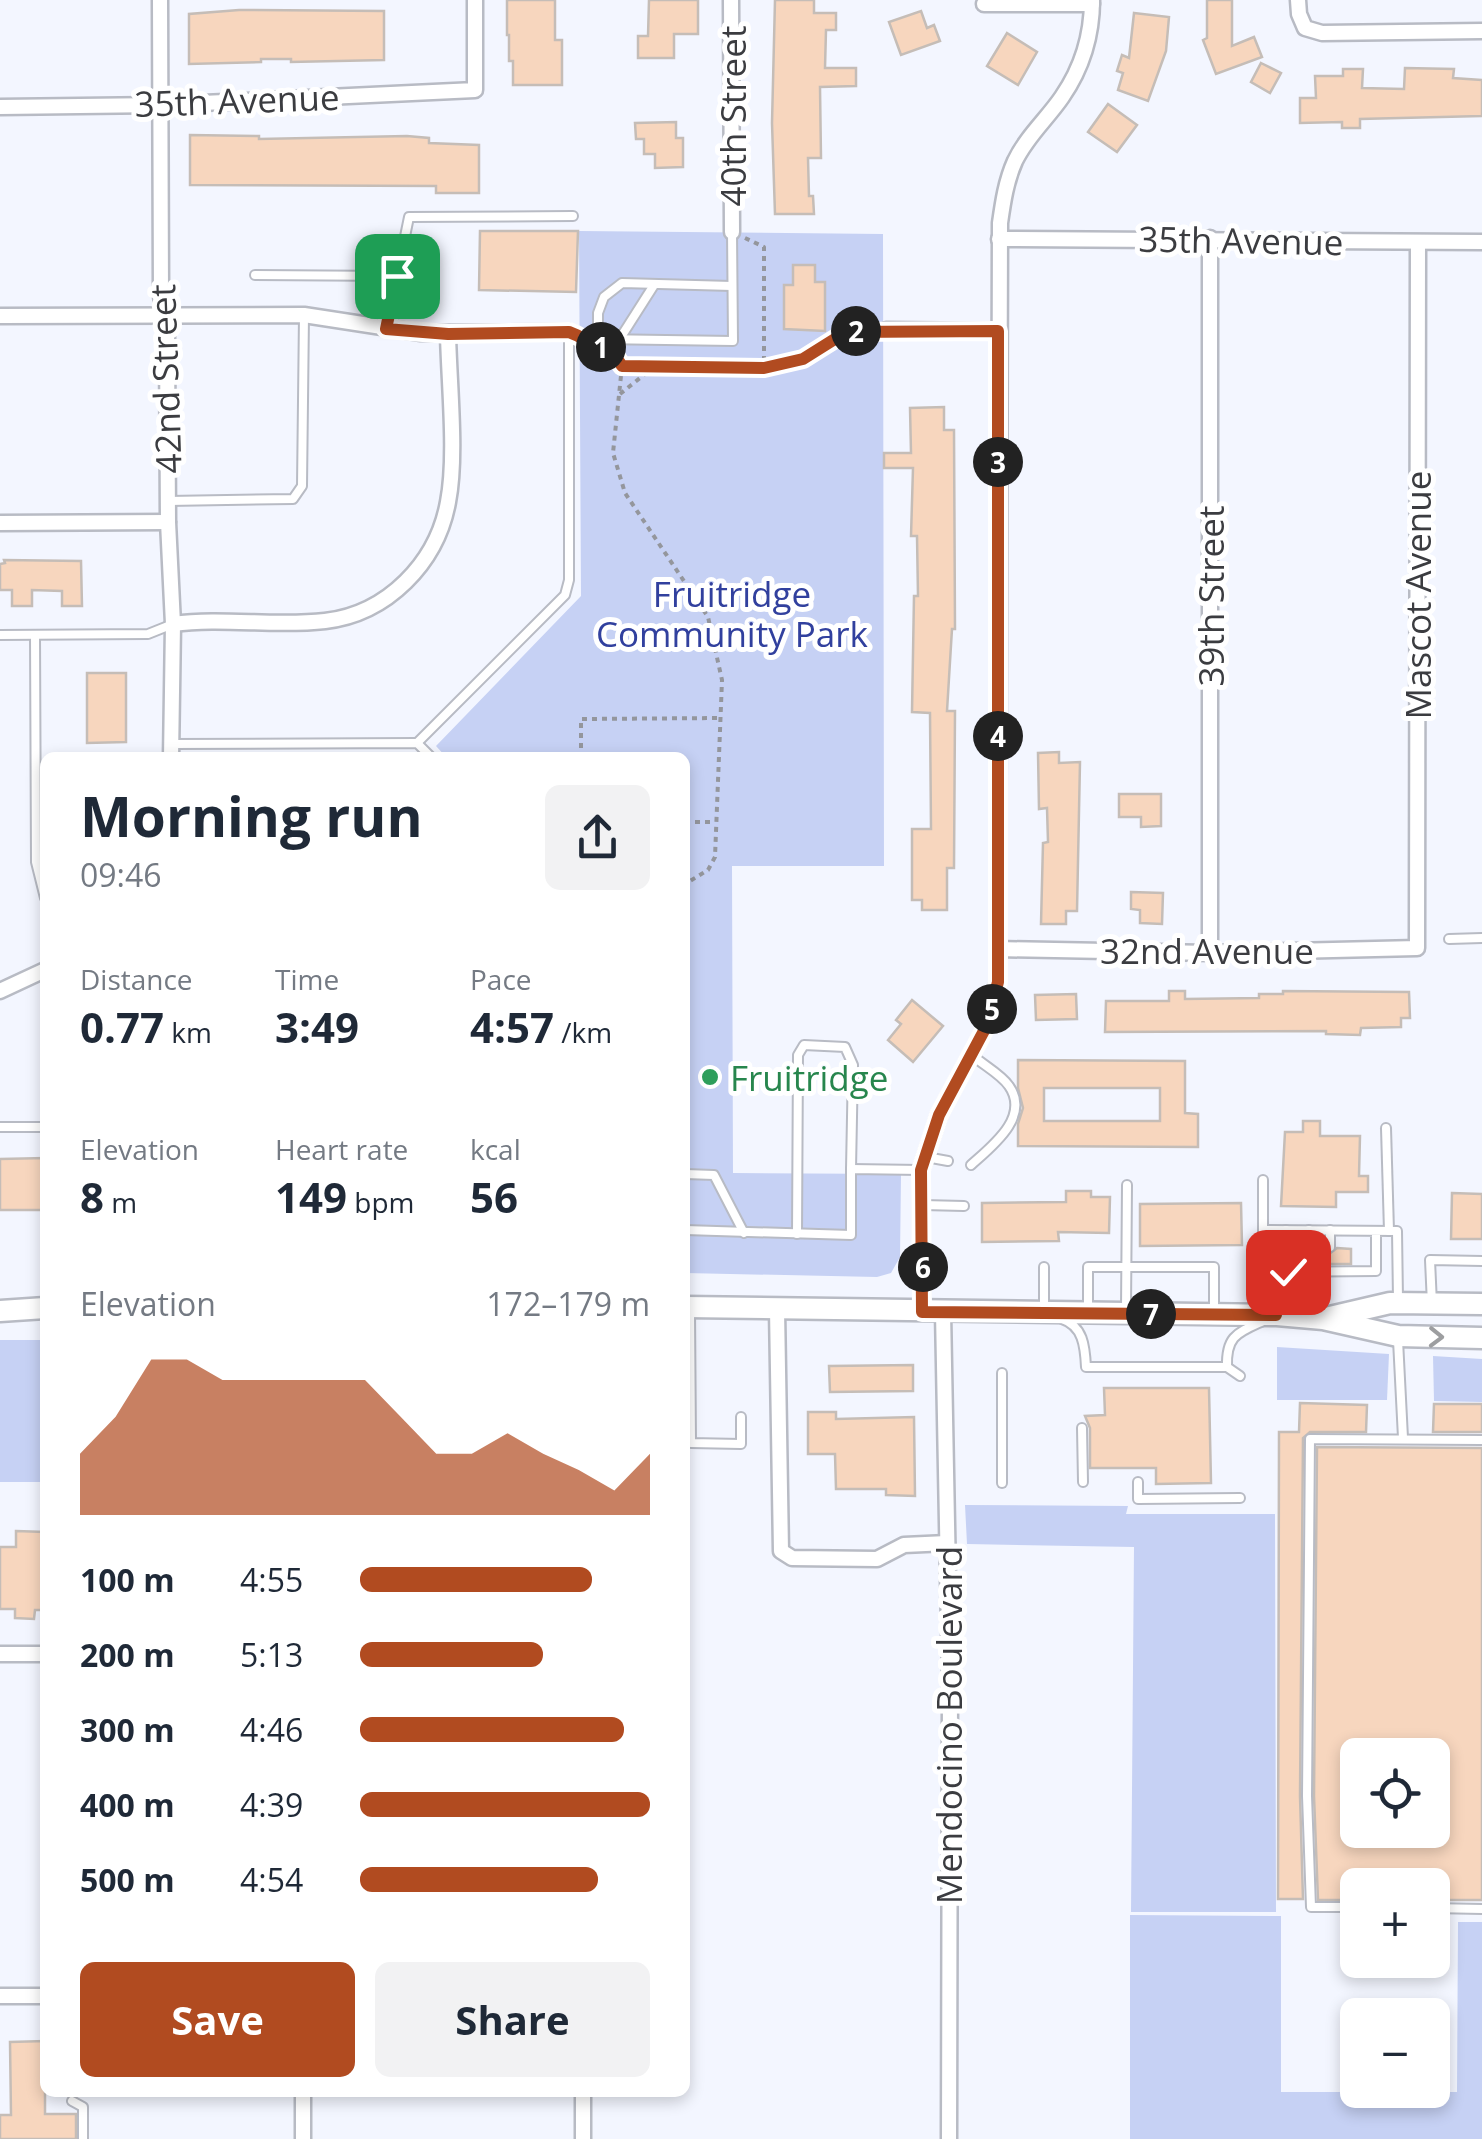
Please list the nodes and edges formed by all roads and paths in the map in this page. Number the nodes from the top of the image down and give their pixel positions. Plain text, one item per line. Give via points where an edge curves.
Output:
1 (160, 0) edge
2 (475, 0) edge
3 (731, 0) edge
4 (1298, 0) edge
5 (1092, 2) edge
6 (984, 4) dead end
7 (1482, 31) edge
8 (160, 104) junction
9 (0, 107) edge
10 (573, 216) dead end
11 (732, 232) junction
12 (1210, 238) junction
13 (999, 239) junction
14 (1482, 242) edge
15 (1418, 243) junction
16 (255, 276) dead end
17 (397, 276) junction
18 (655, 284) junction
19 (732, 286) junction
20 (304, 315) junction
21 (0, 316) edge
22 (164, 316) junction
23 (386, 329) junction
24 (886, 330) joint
25 (998, 331) junction
26 (448, 334) junction
27 (574, 334) junction
28 (598, 339) junction
29 (619, 340) junction
30 (610, 348) dead end
31 (622, 366) junction
32 (656, 366) junction
33 (764, 368) junction
34 (620, 394) junction
35 (168, 501) junction
36 (168, 522) junction
37 (0, 523) edge
38 (173, 624) junction
39 (0, 635) edge
40 (36, 635) junction
41 (722, 718) junction
42 (417, 743) junction
43 (171, 751) edge
44 (426, 752) edge
45 (581, 752) edge
46 (690, 822) edge
47 (717, 822) junction
48 (40, 878) edge
49 (690, 881) edge
50 (1482, 938) edge
51 (1449, 939) dead end
52 (1417, 948) joint
53 (998, 949) junction
54 (1210, 953) junction
55 (40, 972) edge
56 (0, 991) edge
57 (972, 1055) junction
58 (0, 1127) edge
59 (40, 1127) edge
60 (1386, 1128) dead end
61 (948, 1162) dead end
62 (924, 1163) junction
63 (971, 1165) dead end
64 (852, 1169) junction
65 (690, 1174) edge
66 (1263, 1180) dead end
67 (1127, 1185) dead end
68 (923, 1205) junction
69 (964, 1206) dead end
70 (690, 1230) edge
71 (1263, 1230) junction
72 (1286, 1230) junction
73 (1309, 1230) junction
74 (1330, 1230) junction
75 (1376, 1231) junction
76 (1389, 1231) junction
77 (744, 1233) junction
78 (797, 1234) junction
79 (1287, 1247) dead end
80 (1330, 1247) dead end
81 (1310, 1248) dead end
82 (1482, 1261) edge
83 (1128, 1267) junction
84 (1044, 1268) dead end
85 (1276, 1272) junction
86 (1398, 1303) junction
87 (1432, 1304) junction
88 (1482, 1304) edge
89 (690, 1307) edge
90 (6, 1308) edge
91 (40, 1308) edge
92 (778, 1310) junction
93 (932, 1312) junction
94 (1044, 1313) junction
95 (1088, 1313) junction
96 (1126, 1314) junction
97 (1214, 1314) junction
98 (1276, 1315) junction
99 (1323, 1319) junction
100 (1398, 1336) junction
101 (1482, 1338) edge
102 (1227, 1367) junction
103 (1002, 1373) dead end
104 (1240, 1376) dead end
105 (690, 1398) edge
106 (741, 1417) dead end
107 (1082, 1428) dead end
108 (1404, 1438) junction
109 (1482, 1440) edge
110 (1083, 1482) dead end
111 (1138, 1482) dead end
112 (1002, 1483) dead end
113 (1240, 1498) dead end
114 (947, 1543) junction
115 (0, 1654) edge
116 (40, 1654) edge
117 (1340, 1908) edge
118 (1450, 1908) edge
119 (1482, 1909) edge
120 (0, 1996) edge
121 (40, 1996) edge
122 (303, 2097) edge
123 (582, 2097) edge
124 (72, 2101) dead end
125 (83, 2139) edge
126 (303, 2139) edge
127 (583, 2139) edge
128 (948, 2139) edge

1 - 8 street, 42nd Street
2 - 8 street, 35th Avenue via 475,90
3 - 11 street, 40th Street
4 - 7 street via 1305,28 1322,33
5 - 6 street
5 - 13 street, Mendocino Boulevard via 1089,37 1075,75 1016,160
8 - 9 street, 35th Avenue
8 - 22 street, 42nd Street
10 - 17 lane via 409,218
11 - 19 lane
11 - 33 path via 764,247
12 - 13 street, 35th Avenue
12 - 15 street, 35th Avenue
12 - 54 street, 39th Street
13 - 25 street, Mendocino Boulevard
14 - 15 street, 35th Avenue
15 - 52 street, Mascot Avenue
16 - 17 lane
17 - 23 lane
18 - 19 lane
18 - 28 lane via 622,283 604,297
18 - 29 lane
19 - 29 lane via 732,342
20 - 22 street
20 - 23 street
20 - 35 lane via 302,486 293,499
21 - 22 street
22 - 35 street, 42nd Street
23 - 26 street
24 - 25 street
24 - 33 path via 846,332 803,359
25 - 53 street, Mendocino Boulevard
26 - 27 street
26 - 38 street via 448,500 437,536 412,576 382,602 346,617
27 - 28 lane
27 - 42 lane via 565,595
28 - 29 lane
30 - 31 path
31 - 32 path
31 - 34 path
32 - 33 path
32 - 34 path
34 - 41 path via 613,453 624,494 708,617 722,680
35 - 36 street, 42nd Street
36 - 37 street
36 - 38 street, 42nd Street
38 - 40 lane via 148,634
38 - 43 street, 42nd Street
39 - 40 lane
40 - 48 lane
41 - 45 path via 581,719
41 - 47 path
42 - 43 lane
42 - 44 lane
46 - 47 path
47 - 49 path via 715,857
50 - 51 lane
52 - 54 street, 32nd Avenue
53 - 54 street, 32nd Avenue
53 - 57 street, Mendocino Boulevard via 992,1010
55 - 56 street
57 - 62 street, Mendocino Boulevard via 939,1115
57 - 63 lane via 1008,1083 1014,1109 1002,1136
58 - 59 lane
60 - 76 lane
61 - 62 lane
62 - 64 lane
62 - 68 street, Mendocino Boulevard
64 - 78 lane via 850,1235
64 - 78 lane via 854,1065 845,1047 804,1045 798,1055
65 - 77 lane via 714,1175
66 - 71 lane
67 - 83 lane
68 - 69 lane
68 - 93 street, Mendocino Boulevard
70 - 77 lane
71 - 72 lane
71 - 85 lane via 1264,1272
72 - 73 lane
72 - 79 lane
73 - 74 lane
73 - 81 lane
74 - 75 lane
74 - 80 lane
75 - 76 lane
75 - 85 lane via 1376,1271
76 - 86 lane via 1398,1231
77 - 78 lane
82 - 87 lane via 1430,1260
83 - 95 lane via 1088,1266
83 - 96 lane
83 - 97 lane via 1214,1267
84 - 94 lane
85 - 98 lane
86 - 87 main road
86 - 99 main road
87 - 88 main road
89 - 92 main road
90 - 91 main road
92 - 93 main road
92 - 114 street via 781,1550 792,1558 877,1559 904,1545
93 - 94 main road
93 - 114 street, Mendocino Boulevard
94 - 95 main road
94 - 102 lane via 1078,1330 1086,1366
95 - 96 main road
96 - 97 main road
97 - 98 main road
98 - 99 main road
98 - 102 lane via 1231,1340
99 - 100 main road
100 -> 101 main road
100 - 108 lane
102 - 104 lane
103 - 112 lane
105 - 106 lane via 691,1443 741,1444
107 - 110 lane
108 - 109 lane
108 - 117 lane via 1310,1439 1311,1907
111 - 113 lane via 1138,1498
114 - 128 street, Mendocino Boulevard
115 - 116 street
118 - 119 lane
120 - 121 street
122 - 126 street
123 - 127 street
124 - 125 lane via 83,2107

